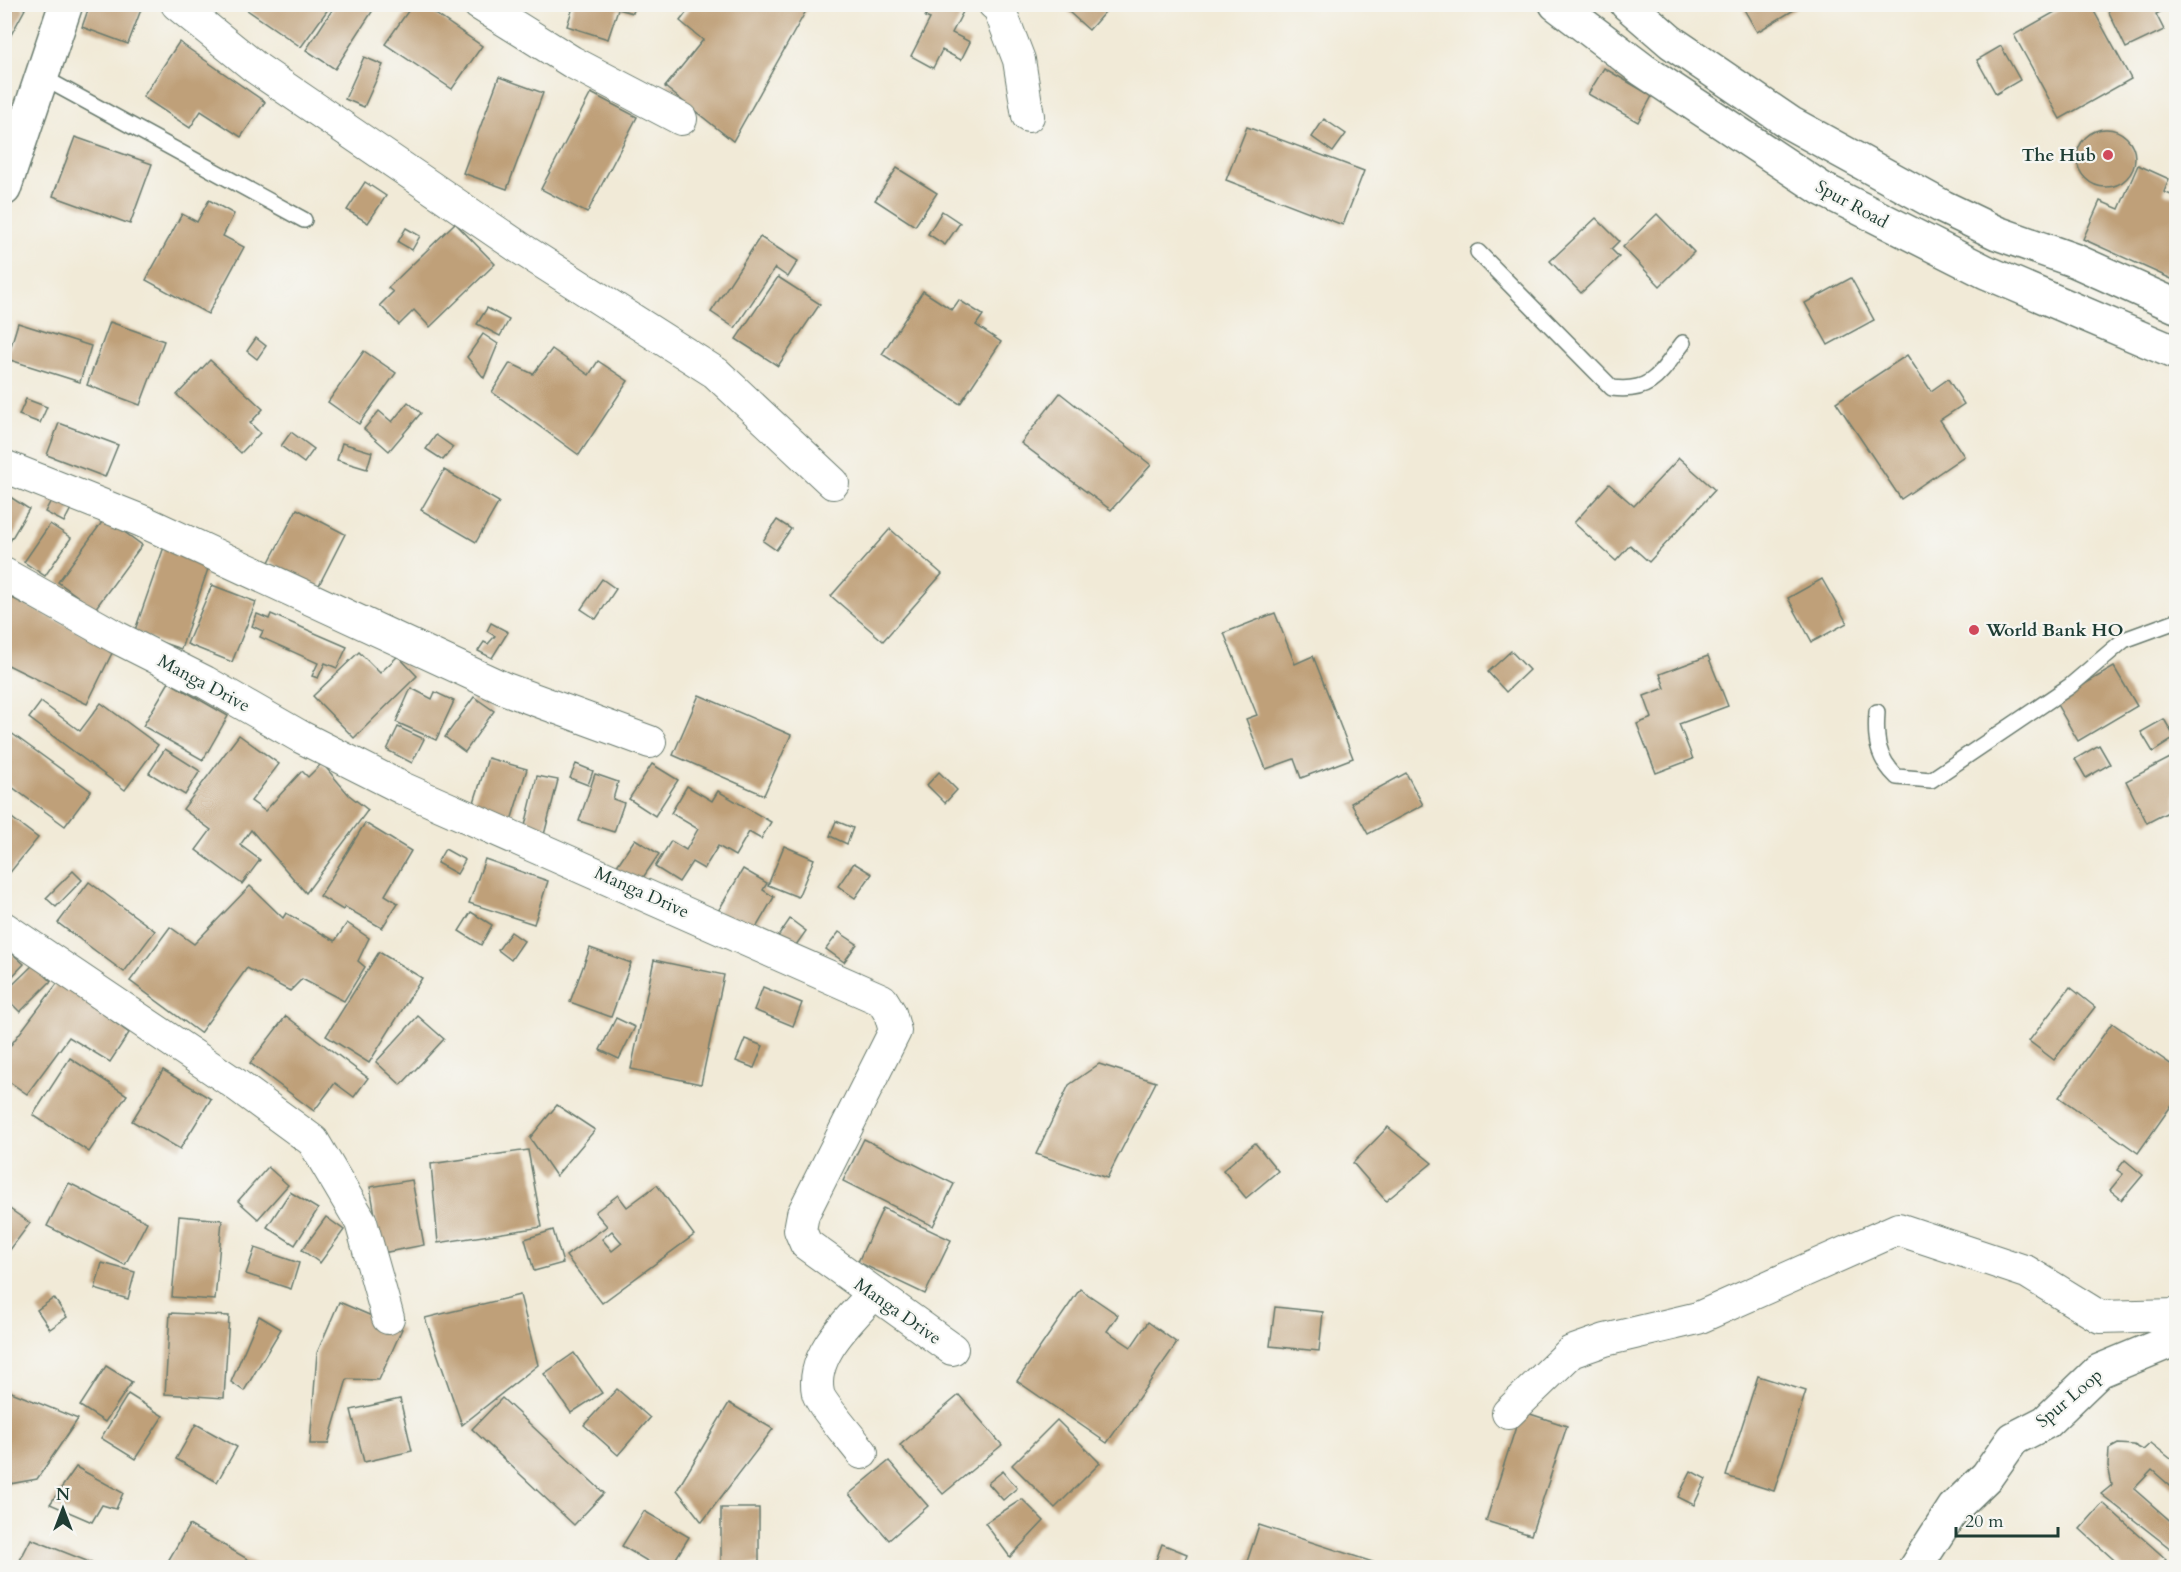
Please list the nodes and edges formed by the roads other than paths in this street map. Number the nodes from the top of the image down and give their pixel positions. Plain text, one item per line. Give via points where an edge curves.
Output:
1 (66, 4) edge
2 (177, 4) edge
3 (479, 4) edge
4 (994, 4) edge
5 (1556, 4) edge
6 (1628, 4) edge
7 (42, 77) junction
8 (1028, 116) dead end
9 (681, 119) dead end
10 (4, 189) edge
11 (304, 220) dead end
12 (1997, 233) junction
13 (1478, 252) dead end
14 (1986, 272) junction
15 (2176, 306) edge
16 (1683, 344) dead end
17 (2176, 353) edge
18 (4, 466) edge
19 (833, 483) dead end
20 (4, 574) edge
21 (2176, 621) edge
22 (1877, 712) dead end
23 (650, 742) dead end
24 (4, 928) edge
25 (873, 1294) junction
26 (2176, 1315) edge
27 (388, 1318) dead end
28 (2176, 1339) edge
29 (952, 1349) dead end
30 (1508, 1413) dead end
31 (862, 1453) dead end
32 (1915, 1568) edge

1 - 7 main road
2 - 19 street via 275,81 520,248 716,373
3 - 9 street via 572,62
4 - 8 street via 1019,60
5 - 14 main road, Spur Road via 1643,70 1768,155 1832,194
6 - 12 main road via 1671,42 1790,123
7 - 10 main road
7 - 11 lane
12 - 14 main road
12 - 15 main road via 2076,261
13 - 16 lane via 1612,388 1634,391 1654,380
14 - 17 main road, Spur Road
18 - 23 street via 142,521 503,688
20 - 25 street, Manga Drive via 300,737 402,788 882,1000 895,1031 804,1214 800,1230 806,1244
21 - 22 lane via 2124,640 2070,686 1931,780 1897,777 1885,765 1875,740
24 - 27 street via 313,1141 361,1222
25 - 29 street, Manga Drive
25 - 31 street via 819,1364 818,1394
26 - 30 street via 2100,1317 2026,1272 1898,1228 1698,1318 1571,1352
28 - 32 main road, Spur Loop via 2099,1371 2046,1422 2013,1439 1987,1476 1954,1508

